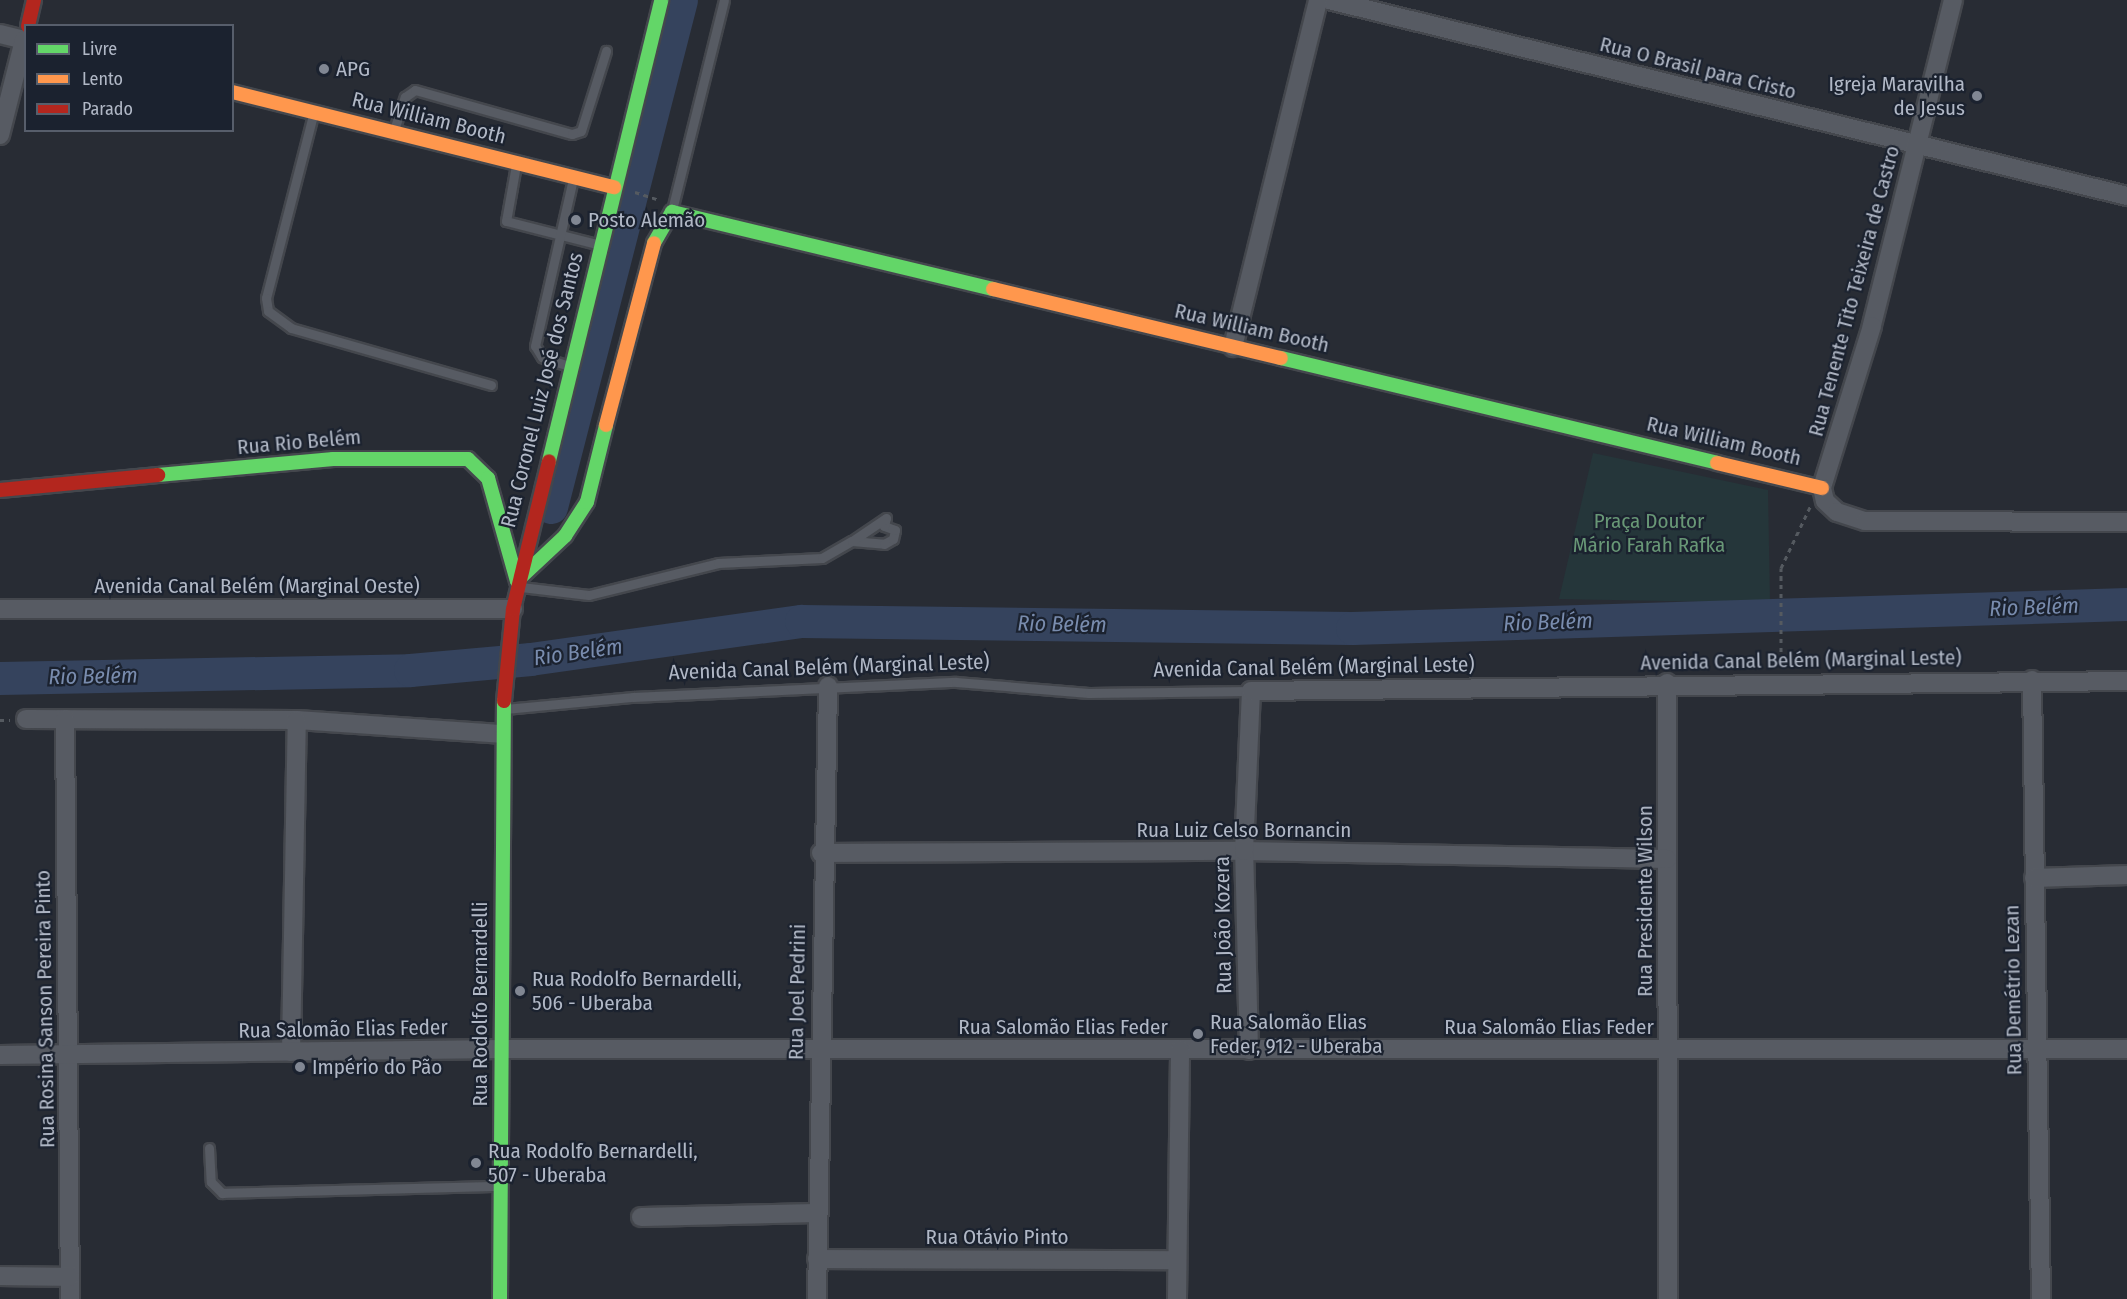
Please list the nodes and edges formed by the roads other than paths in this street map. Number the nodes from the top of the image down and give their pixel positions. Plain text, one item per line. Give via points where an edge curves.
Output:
1 (34, 0) edge
2 (661, 0) edge
3 (724, 0) edge
4 (1318, 0) edge
5 (1329, 0) edge
6 (1953, 0) edge
7 (29, 24) edge
8 (0, 34) edge
9 (24, 35) edge
10 (24, 43) edge
11 (606, 51) dead end
12 (234, 92) edge
13 (314, 112) junction
14 (393, 132) junction
15 (0, 135) edge
16 (1917, 145) junction
17 (517, 163) junction
18 (573, 177) junction
19 (614, 187) junction
20 (2127, 196) edge
21 (672, 212) junction
22 (559, 235) junction
23 (600, 245) junction
24 (1233, 347) junction
25 (569, 366) junction
26 (491, 385) dead end
27 (1822, 488) junction
28 (0, 490) edge
29 (2127, 522) edge
30 (852, 541) dead end
31 (517, 584) junction
32 (0, 609) edge
33 (513, 609) junction
34 (2032, 680) junction
35 (2127, 681) edge
36 (1667, 683) junction
37 (828, 686) junction
38 (1251, 691) junction
39 (504, 709) junction
40 (65, 718) junction
41 (26, 719) dead end
42 (297, 720) junction
43 (501, 734) junction
44 (1244, 851) junction
45 (821, 853) junction
46 (1667, 859) junction
47 (2127, 875) edge
48 (2034, 878) junction
49 (501, 1049) junction
50 (818, 1049) junction
51 (1180, 1049) junction
52 (2127, 1049) edge
53 (1249, 1050) junction
54 (1668, 1050) junction
55 (2036, 1050) junction
56 (291, 1052) junction
57 (0, 1055) edge
58 (69, 1056) junction
59 (209, 1148) dead end
60 (500, 1186) junction
61 (818, 1213) junction
62 (641, 1217) dead end
63 (817, 1258) junction
64 (1177, 1260) junction
65 (0, 1276) edge
66 (70, 1276) junction
67 (70, 1299) edge
68 (500, 1299) edge
69 (817, 1299) edge
70 (1177, 1299) edge
71 (1668, 1299) edge
72 (2041, 1299) edge

1 - 7 street
2 - 19 street, Rua Coronel Luiz José dos Santos
3 - 21 lane
4 - 24 street
5 - 16 street, Rua O Brasil para Cristo
6 - 16 street, Rua Tenente Tito Teixeira de Castro
8 - 9 street
10 - 15 street
11 - 14 lane via 581,131 572,134 415,90 405,97
12 - 13 street, Rua William Booth
13 - 14 street, Rua William Booth
13 - 26 lane via 266,298 268,311 291,328
14 - 17 street, Rua William Booth
16 - 20 street, Rua O Brasil para Cristo
16 - 27 street, Rua Tenente Tito Teixeira de Castro via 1872,326
17 - 18 street, Rua William Booth
17 - 22 lane via 506,221
18 - 19 street, Rua William Booth
18 - 22 lane
19 - 23 street, Rua Coronel Luiz José dos Santos
21 - 24 street, Rua William Booth
21 - 31 street via 650,250 587,502 565,536
22 - 23 lane
22 - 25 lane via 535,346 542,357
23 - 25 street, Rua Coronel Luiz José dos Santos
24 - 27 street, Rua William Booth
25 - 31 street, Rua Coronel Luiz José dos Santos
27 - 29 street via 1836,512 1865,521
28 - 31 street, Rua Rio Belém via 333,459 468,459 488,478
30 - 31 lane via 822,558 718,563 589,595
31 - 33 street, Rua Coronel Luiz José dos Santos
32 - 33 street, Avenida Canal Belém (Marginal Oeste)
33 - 39 street, Rua Coronel Luiz José dos Santos
34 - 35 street, Avenida Canal Belém (Marginal Leste)
34 - 36 street, Avenida Canal Belém (Marginal Leste)
34 - 48 street, Rua Demétrio Lezan
36 - 38 street, Avenida Canal Belém (Marginal Leste)
36 - 46 street, Rua Presidente Wilson
37 - 38 lane, Avenida Canal Belém (Marginal Leste) via 956,682 1089,693
37 - 39 lane, Avenida Canal Belém (Marginal Leste)
37 - 45 street, Rua Joel Pedrini
38 - 44 street, Rua João Kozera
39 - 43 street, Rua Rodolfo Bernardelli
40 - 41 street
40 - 42 street
40 - 58 street, Rua Rosina Sanson Pereira Pinto
42 - 43 street
42 - 56 street
43 - 49 street, Rua Rodolfo Bernardelli
44 - 45 street, Rua Luiz Celso Bornancin
44 - 46 street, Rua Luiz Celso Bornancin
44 - 53 street, Rua João Kozera
45 - 50 street, Rua Joel Pedrini
46 - 54 street, Rua Presidente Wilson
47 - 48 street
48 - 55 street, Rua Demétrio Lezan
49 - 50 street, Rua Salomão Elias Feder
49 - 56 street, Rua Salomão Elias Feder
49 - 60 street, Rua Rodolfo Bernardelli
50 - 51 street, Rua Salomão Elias Feder
50 - 61 street, Rua Joel Pedrini
51 - 53 street, Rua Salomão Elias Feder
51 - 64 street
52 - 55 street, Rua Salomão Elias Feder
53 - 54 street, Rua Salomão Elias Feder
54 - 55 street, Rua Salomão Elias Feder
54 - 71 street, Rua Presidente Wilson
55 - 72 street, Rua Demétrio Lezan
56 - 58 street, Rua Salomão Elias Feder
57 - 58 street, Rua Salomão Elias Feder
58 - 66 street, Rua Rosina Sanson Pereira Pinto
59 - 60 lane via 211,1182 222,1193
60 - 68 street, Rua Rodolfo Bernardelli
61 - 62 street
61 - 63 street, Rua Joel Pedrini
63 - 64 street, Rua Otávio Pinto
63 - 69 street, Rua Joel Pedrini
64 - 70 street
65 - 66 street
66 - 67 street, Rua Rosina Sanson Pereira Pinto

